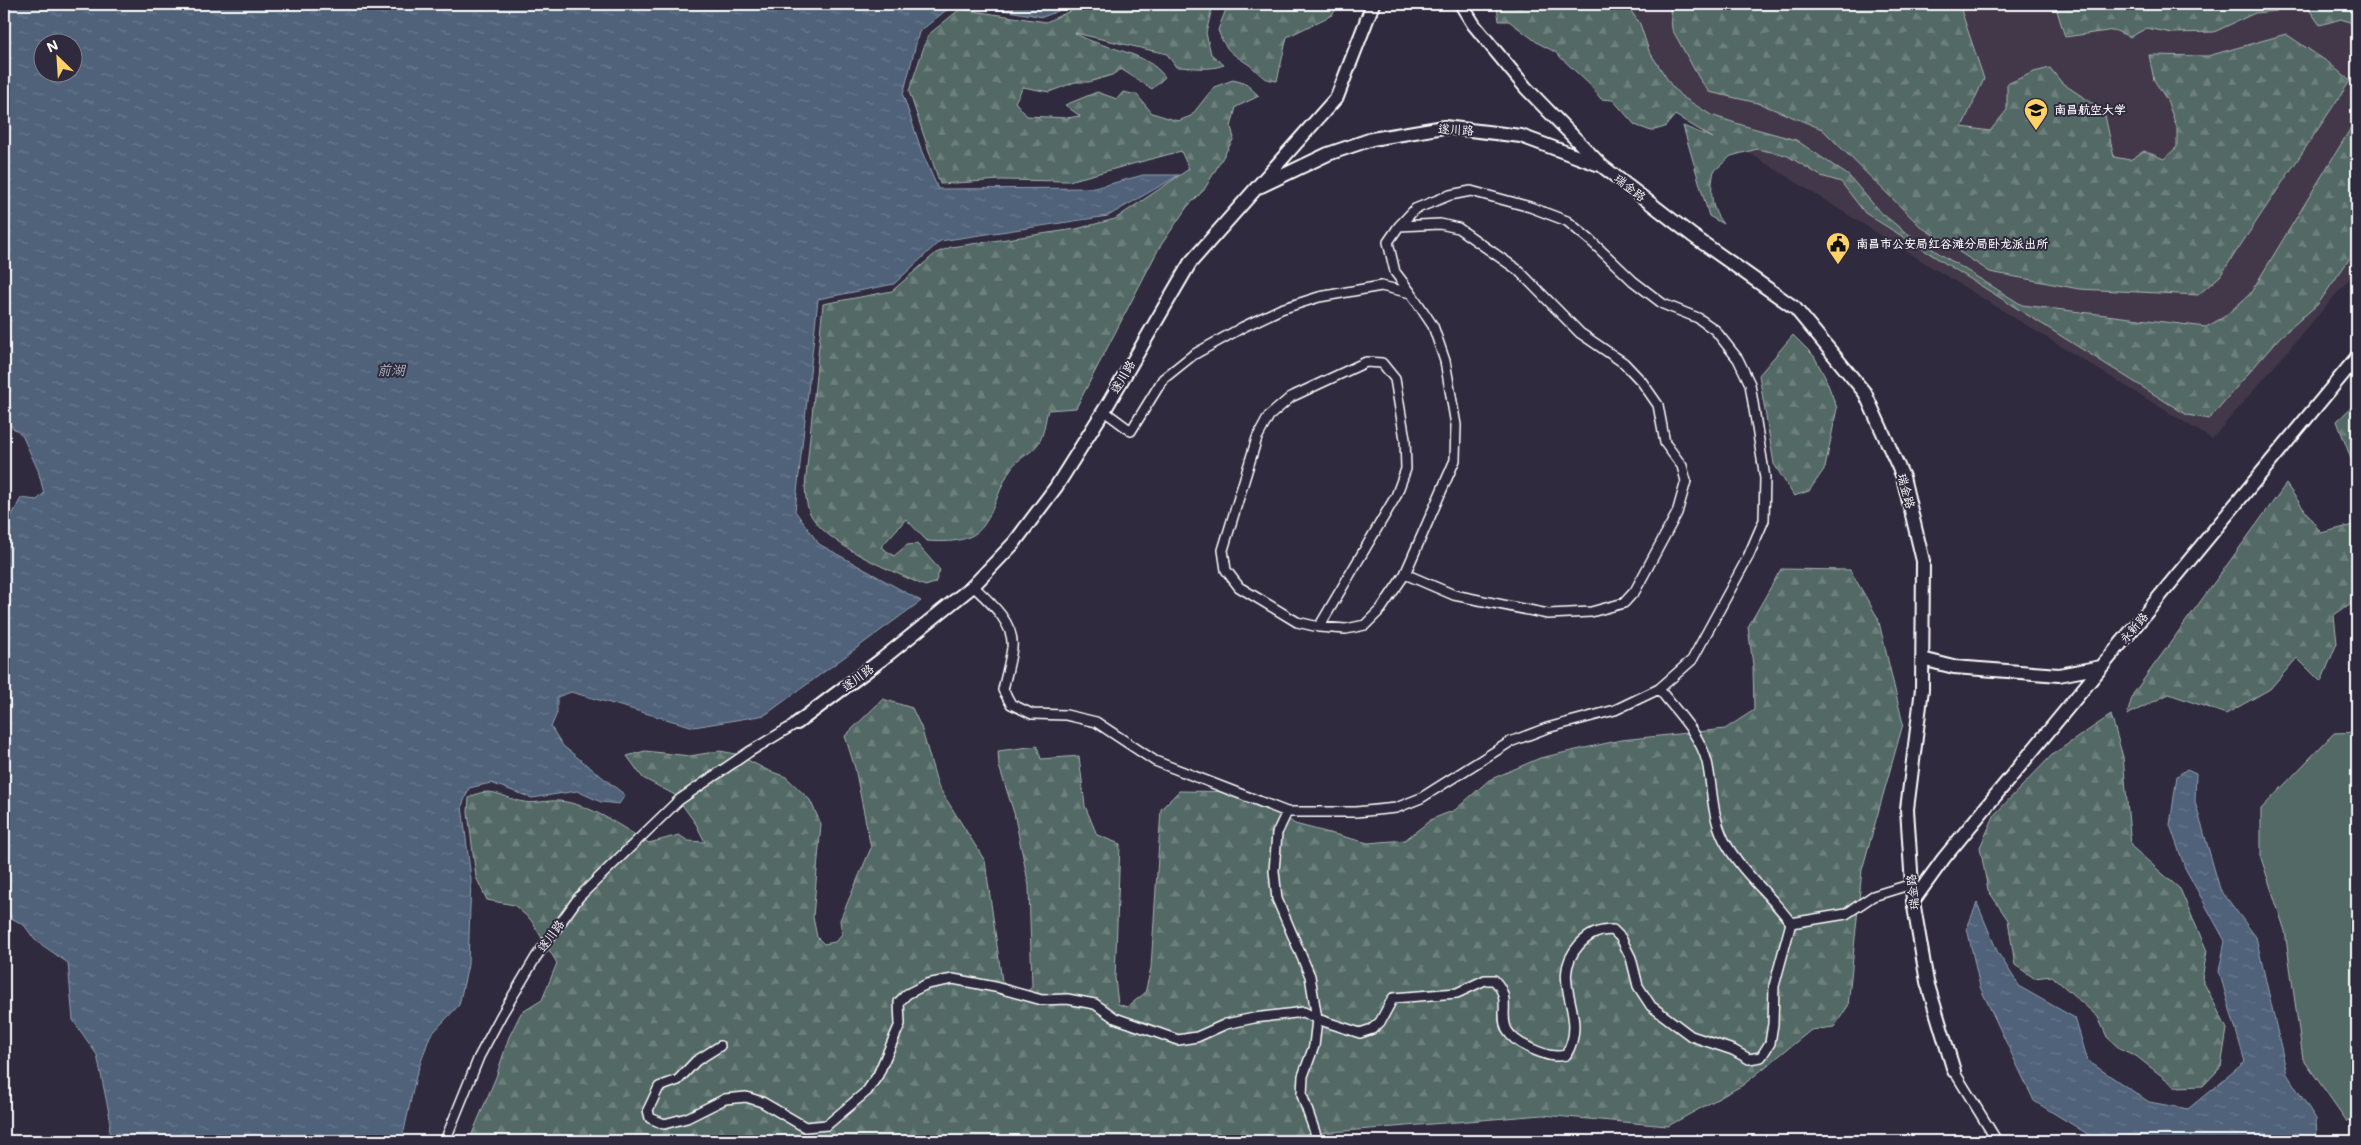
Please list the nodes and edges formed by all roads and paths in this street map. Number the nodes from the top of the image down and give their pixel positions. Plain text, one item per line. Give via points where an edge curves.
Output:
1 (1373, 4) edge
2 (1461, 4) edge
3 (1602, 166) junction
4 (1256, 189) junction
5 (1399, 226) junction
6 (1411, 293) junction
7 (2357, 357) edge
8 (1104, 411) junction
9 (1405, 574) junction
10 (973, 586) junction
11 (1319, 627) junction
12 (1922, 659) junction
13 (2101, 667) junction
14 (1659, 689) junction
15 (796, 723) joint
16 (1287, 812) junction
17 (1912, 884) junction
18 (1913, 901) junction
19 (1791, 923) junction
20 (1317, 1019) junction
21 (720, 1046) dead end
22 (1954, 1071) joint
23 (445, 1141) edge
24 (1318, 1141) edge
25 (1996, 1141) edge

1 - 4 street, 遂川路 via 1337,96
2 - 3 street, 瑞金路 via 1474,25 1526,88
3 - 4 street, 遂川路 via 1521,136 1444,127 1372,139 1328,154
3 - 12 street, 瑞金路 via 1795,308 1865,393 1903,477 1923,561
4 - 8 street, 遂川路 via 1190,263
5 - 6 street via 1388,242 1395,272
5 - 9 street via 1440,224 1458,228 1518,270 1580,333 1624,364 1658,405 1666,443 1682,466 1686,481 1677,513 1635,591 1624,603 1590,612 1548,614 1454,595
5 - 14 street via 1415,209 1450,195 1471,191 1530,207 1566,221 1662,304 1698,318 1715,330 1738,358 1750,384 1766,478 1764,520 1748,557 1692,660
6 - 8 street via 1380,286 1319,297 1281,309 1194,355 1163,379 1131,432
6 - 9 street via 1433,326 1442,352 1456,425 1455,460
7 - 13 street, 永新路
8 - 10 street, 遂川路 via 1056,487 1014,543
9 - 11 street via 1381,609 1365,624 1346,629
10 - 15 street, 遂川路 via 882,660
10 - 16 street via 1008,626 1012,646 1003,690 1012,704 1032,714 1066,715 1096,722 1155,761
11 - 11 street via 1297,622 1239,587 1226,570 1223,550 1257,438 1269,416 1291,397 1366,362 1382,363 1395,379 1405,439 1406,469 1396,496
12 - 13 street via 1954,667 2059,676
12 - 17 street, 瑞金路 via 1922,689 1907,809
13 - 18 street, 永新路 via 1937,866
14 - 16 street via 1615,710 1547,728 1510,742 1421,798 1396,808 1356,812
14 - 19 street via 1700,742 1707,762 1712,809 1724,840 1751,879 1776,902
15 - 23 street, 遂川路 via 680,800 579,897 536,957 502,1014 479,1057
16 - 20 street via 1277,833 1274,871 1277,898 1310,976
17 - 18 street, 瑞金路
17 - 19 street via 1873,896 1846,914
18 - 22 street, 瑞金路 via 1927,982
19 - 20 street via 1774,986 1770,1043 1761,1057 1749,1059 1691,1036 1651,1006 1638,986 1631,958 1613,930 1601,930 1585,938 1571,954 1565,971 1575,1022 1566,1055 1547,1055 1517,1042 1507,1032 1503,1023 1504,996 1494,980 1485,980 1450,995 1393,998 1380,1022 1372,1029 1360,1032
20 - 21 street via 1304,1012 1254,1018 1226,1024 1197,1038 1178,1040 1114,1018 1095,1004 1067,999 1042,1000 995,986 953,979 927,984 899,1002 900,1024 878,1076 862,1096 827,1125 805,1127 746,1096 725,1100 687,1118 664,1124 650,1118 648,1110 659,1087 678,1080 696,1061
20 - 24 street via 1302,1094
22 - 25 street, 瑞金路

